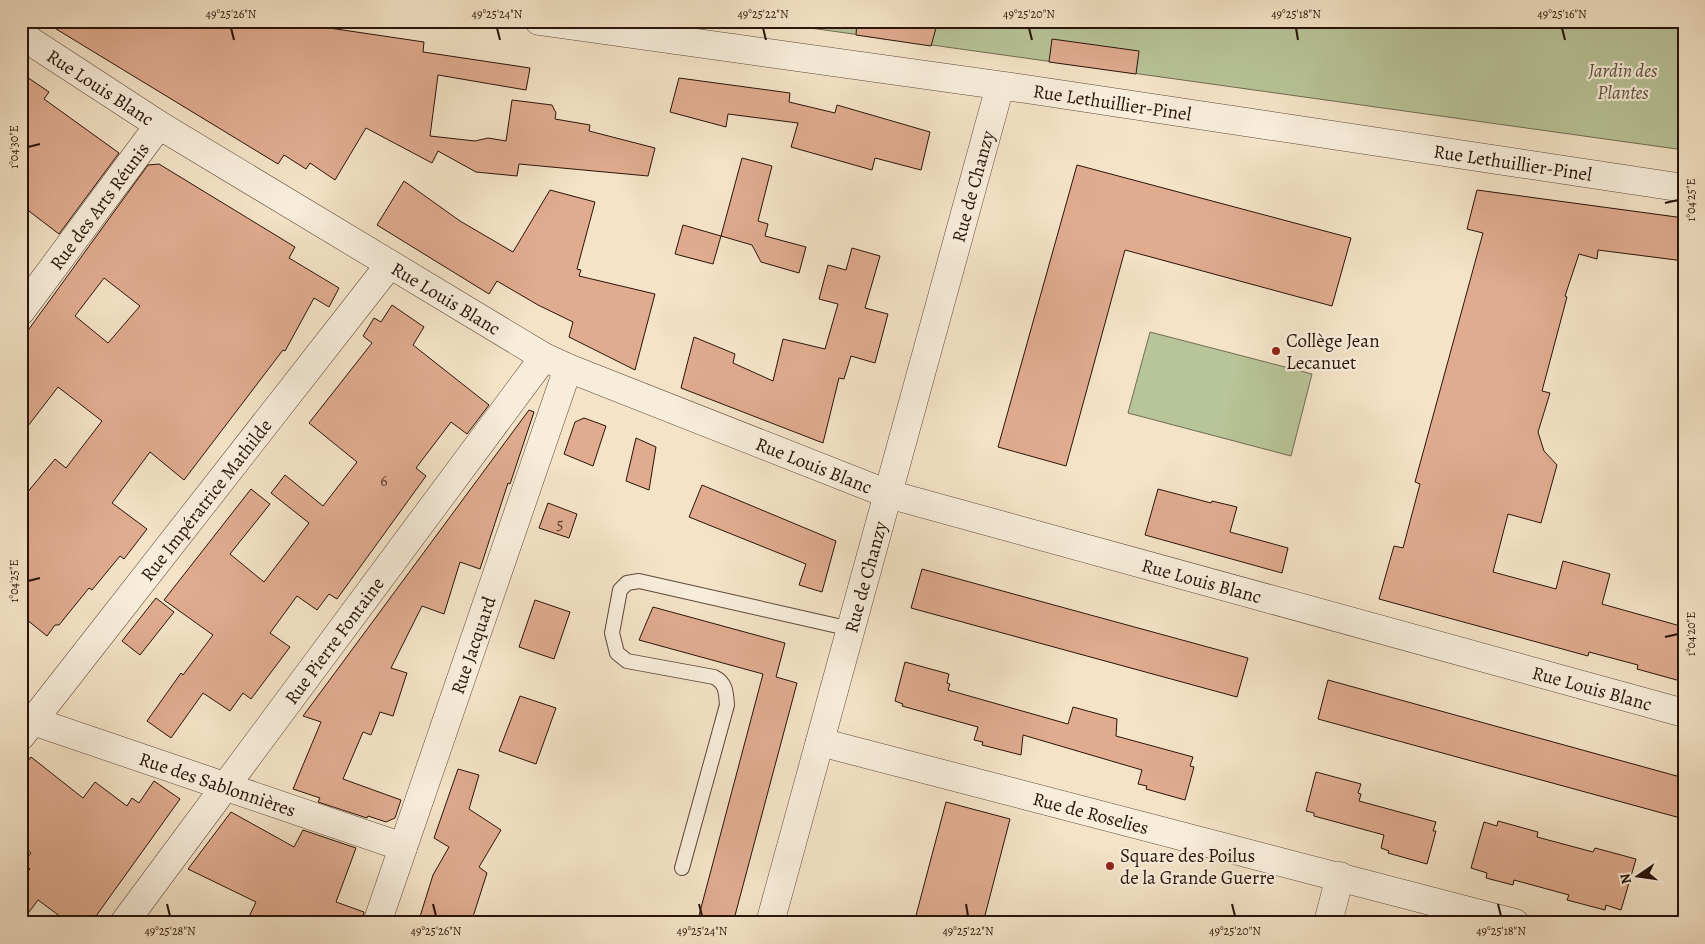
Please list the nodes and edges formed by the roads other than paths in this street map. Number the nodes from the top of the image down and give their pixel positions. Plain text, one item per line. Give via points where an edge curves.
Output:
1 (539, 21) edge
2 (21, 35) edge
3 (1000, 86) junction
4 (159, 125) junction
5 (1684, 188) edge
6 (390, 264) junction
7 (21, 311) edge
8 (556, 362) junction
9 (888, 494) junction
10 (851, 629) junction
11 (1684, 713) edge
12 (27, 728) edge
13 (820, 742) junction
14 (225, 787) junction
15 (403, 847) junction
16 (682, 868) dead end
17 (1340, 876) junction
18 (124, 923) edge
19 (377, 923) edge
20 (770, 923) edge
21 (1328, 923) edge
22 (1515, 923) edge

1 - 3 street, Rue Lethuillier-Pinel
2 - 4 street, Rue Louis Blanc
3 - 5 street, Rue Lethuillier-Pinel
3 - 9 street, Rue de Chanzy
4 - 6 street, Rue Louis Blanc
4 - 7 street, Rue des Arts Réunis
6 - 8 street, Rue Louis Blanc
6 - 12 street, Rue Impératrice Mathilde
8 - 9 street, Rue Louis Blanc
8 - 14 street, Rue Pierre Fontaine
8 - 15 street, Rue Jacquard
9 - 10 street, Rue de Chanzy
9 - 11 street, Rue Louis Blanc
10 - 13 street, Rue de Chanzy
10 - 16 lane via 639,581 620,590 612,633 617,653 627,660 714,676 722,681 726,691 727,705
12 - 14 street, Rue des Sablonnières
13 - 17 street, Rue de Roselies
13 - 20 street, Rue de Chanzy
14 - 15 street, Rue des Sablonnières
14 - 18 street, Rue Pierre Fontaine
15 - 19 street, Rue Jacquard
17 - 21 street
17 - 22 street, Rue de Roselies

